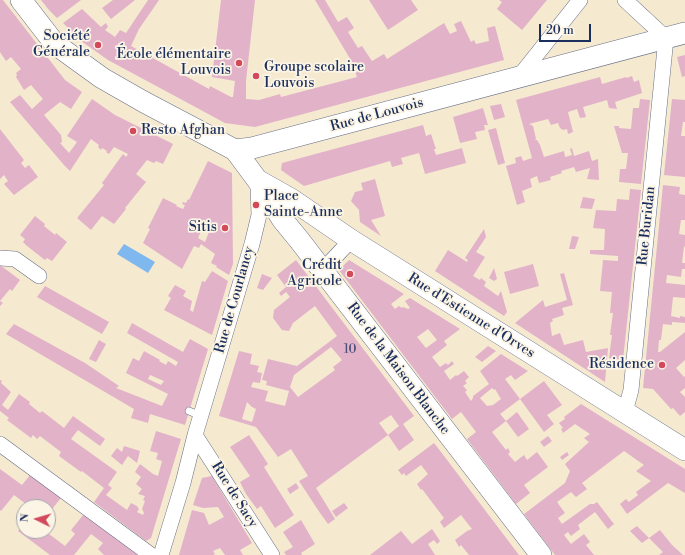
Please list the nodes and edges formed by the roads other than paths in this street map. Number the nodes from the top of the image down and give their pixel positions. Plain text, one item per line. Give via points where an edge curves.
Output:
1 (21, 0) edge
2 (580, 0) edge
3 (625, 0) edge
4 (675, 36) edge
5 (518, 78) junction
6 (235, 150) junction
7 (258, 181) junction
8 (351, 240) junction
9 (0, 258) edge
10 (323, 270) junction
11 (39, 276) dead end
12 (625, 412) junction
13 (195, 434) junction
14 (0, 444) edge
15 (685, 450) edge
16 (151, 555) edge
17 (161, 555) edge
18 (272, 555) edge
19 (541, 555) edge

1 - 6 street via 55,44 102,78
2 - 5 street
3 - 4 street
4 - 5 street, Rue de Louvois
4 - 12 street, Rue Buridan via 631,390
5 - 6 street, Rue de Louvois via 252,148
6 - 7 street, Rue de la Maison Blanche
7 - 8 street, Rue d'Estienne d'Orves via 291,199
7 - 10 street, Rue de la Maison Blanche via 282,219
7 - 13 street, Rue de Courlancy via 258,215 252,244 195,414
8 - 10 street
8 - 12 street, Rue d'Estienne d'Orves
9 - 11 street via 15,259
10 - 19 street, Rue de la Maison Blanche
12 - 15 street, Rue d'Estienne d'Orves
13 - 17 street, Rue de Courlancy
13 - 18 street, Rue de Sacy
14 - 16 street

